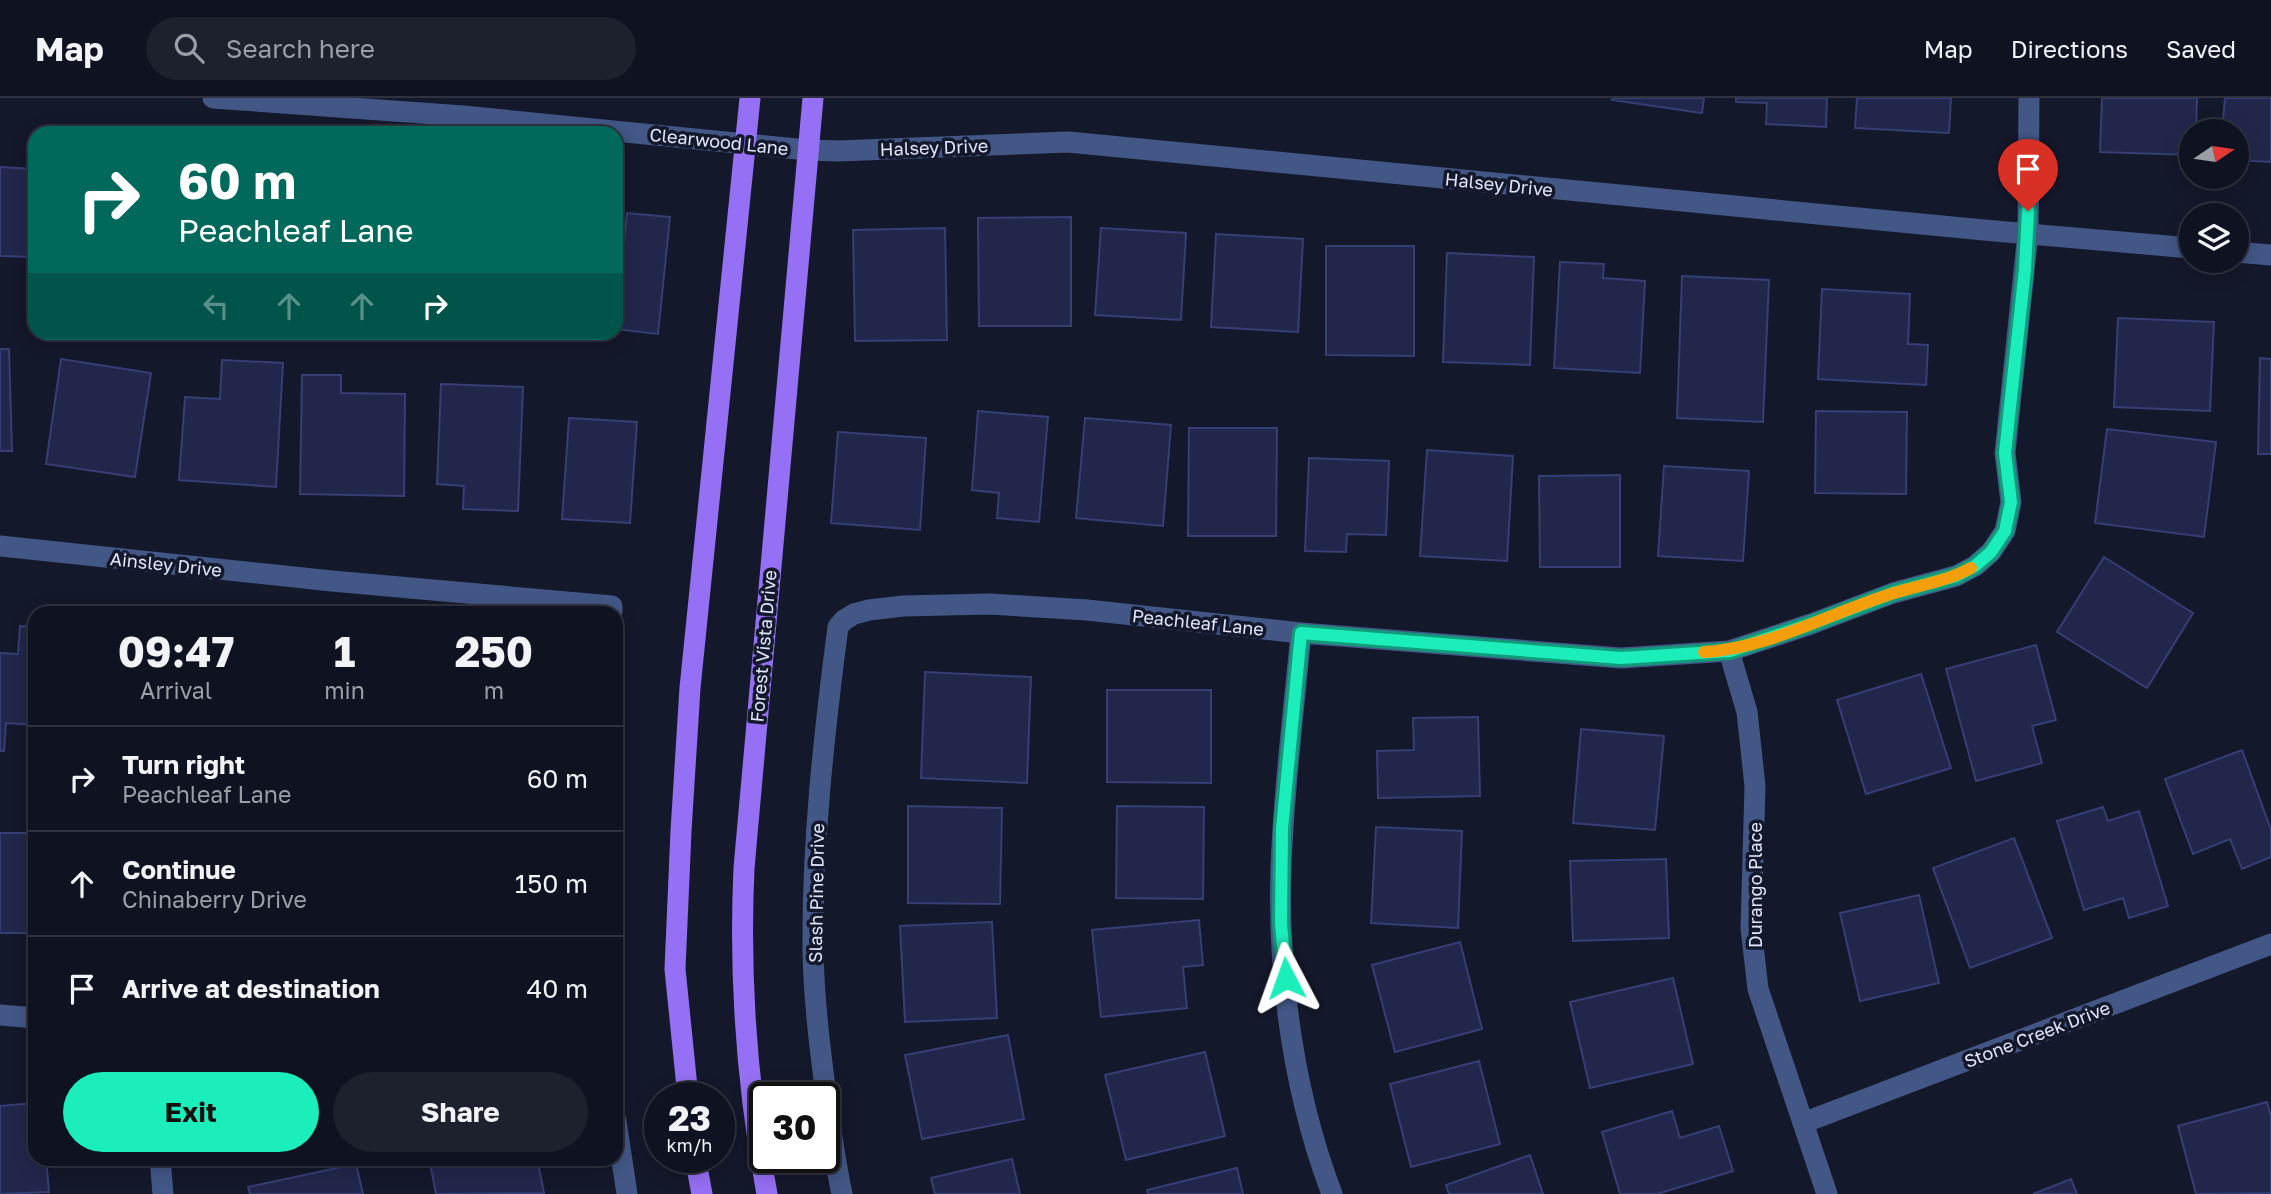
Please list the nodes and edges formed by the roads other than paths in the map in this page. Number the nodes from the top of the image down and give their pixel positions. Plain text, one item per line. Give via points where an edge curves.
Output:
1 (213, 98) edge
2 (750, 98) edge
3 (813, 98) edge
4 (2029, 98) edge
5 (464, 107) edge
6 (612, 126) edge
7 (623, 127) edge
8 (745, 143) junction
9 (807, 150) junction
10 (2028, 233) junction
11 (2179, 247) edge
12 (2249, 253) edge
13 (2271, 255) edge
14 (0, 546) edge
15 (612, 606) edge
16 (869, 610) joint
17 (1301, 633) junction
18 (1730, 651) junction
19 (2271, 944) edge
20 (0, 1015) edge
21 (28, 1017) edge
22 (686, 1082) edge
23 (1803, 1123) junction
24 (161, 1166) edge
25 (623, 1166) edge
26 (698, 1173) edge
27 (163, 1194) edge
28 (627, 1194) edge
29 (702, 1194) edge
30 (768, 1194) edge
31 (842, 1194) edge
32 (1332, 1194) edge
33 (1827, 1194) edge

1 - 5 street, Clearwood Lane
2 - 8 main road
3 - 9 main road, Forest Vista Drive
4 - 10 street, Peachleaf Lane
5 - 6 street, Clearwood Lane
7 - 8 street, Clearwood Lane
8 - 9 street, Clearwood Lane
8 - 22 main road via 690,688 681,831 675,970
9 - 10 street, Halsey Drive via 1068,142
9 - 30 main road, Forest Vista Drive via 741,929 747,1038
10 - 11 street, Halsey Drive
10 - 18 street, Peachleaf Lane via 2005,453 2011,502 2005,531 1991,552 1956,576 1893,593
12 - 13 street
14 - 15 street, Ainsley Drive
16 - 17 street, Peachleaf Lane via 990,604
16 - 31 street, Slash Pine Drive via 854,614 838,627 818,809 813,951 816,1012
17 - 18 street, Peachleaf Lane via 1621,658
17 - 32 street via 1282,829 1281,924 1297,1071
18 - 23 street, Durango Place via 1747,712 1755,786 1751,928 1758,989
19 - 23 street, Stone Creek Drive
20 - 21 street
23 - 33 street, Durango Place
24 - 27 street
25 - 28 street
26 - 29 main road

